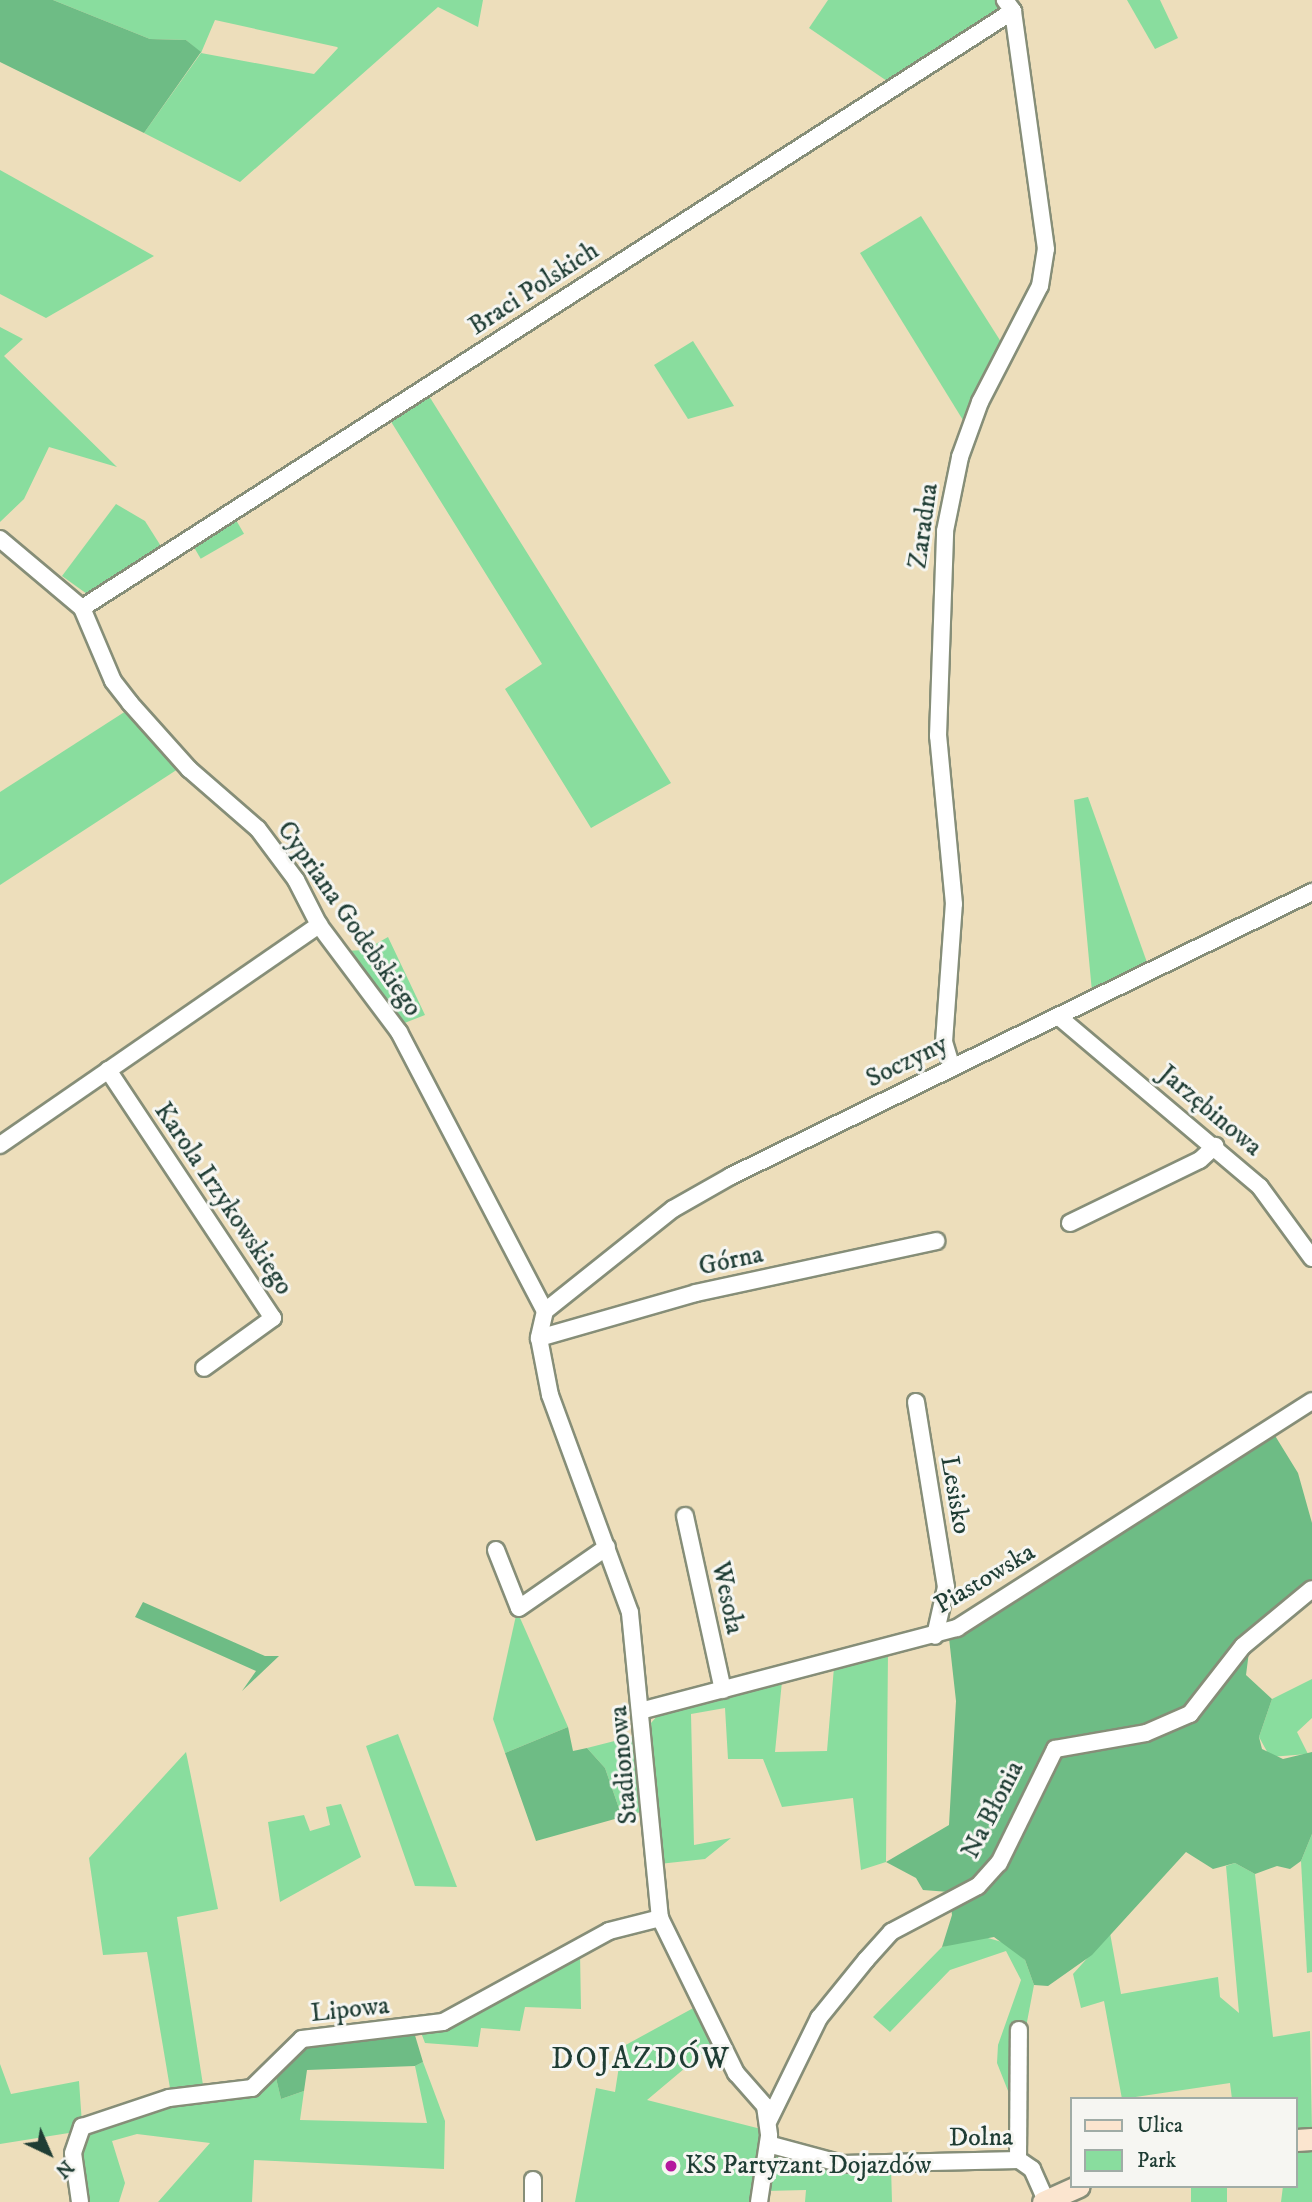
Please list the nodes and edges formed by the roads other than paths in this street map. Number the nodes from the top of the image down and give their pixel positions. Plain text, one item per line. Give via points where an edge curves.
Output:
1 (1009, 5) edge
2 (0, 539) edge
3 (82, 608) junction
4 (1312, 892) edge
5 (318, 925) junction
6 (1059, 1017) junction
7 (952, 1068) junction
8 (108, 1070) junction
9 (0, 1145) edge
10 (1215, 1146) junction
11 (1070, 1223) dead end
12 (936, 1241) dead end
13 (1312, 1258) edge
14 (545, 1311) junction
15 (539, 1338) junction
16 (204, 1368) dead end
17 (1311, 1399) edge
18 (916, 1402) dead end
19 (685, 1517) dead end
20 (607, 1547) junction
21 (496, 1550) dead end
22 (1312, 1589) edge
23 (934, 1636) junction
24 (723, 1689) junction
25 (643, 1710) junction
26 (660, 1918) junction
27 (1019, 2030) dead end
28 (769, 2120) junction
29 (768, 2144) junction
30 (1018, 2160) junction
31 (533, 2180) dead end
32 (1075, 2188) edge
33 (80, 2202) edge
34 (533, 2202) edge
35 (759, 2202) edge
36 (1045, 2202) edge

1 - 3 street, Braci Polskich
1 - 7 street, Zaradna via 1046,249 1040,286 980,402 960,457 945,531 938,736 954,904 944,1042
2 - 3 street, Cypriana Godebskiego
3 - 5 street, Cypriana Godebskiego via 124,696 189,769 258,829 296,880
4 - 6 street, Soczyny
5 - 8 street
5 - 14 street, Cypriana Godebskiego via 399,1032
6 - 7 street, Soczyny
6 - 10 street, Jarzębinowa
7 - 14 street, Soczyny via 673,1209
8 - 9 street
8 - 16 street, Karola Irzykowskiego via 273,1318
10 - 11 street via 1199,1160
10 - 13 street, Jarzębinowa via 1261,1187
12 - 15 street, Górna via 696,1293
14 - 15 street, Stadionowa
15 - 20 street, Stadionowa via 550,1395
17 - 23 street, Piastowska via 1232,1457
18 - 23 street, Lesisko via 946,1587
19 - 24 street, Wesoła
20 - 21 street via 519,1608
20 - 25 street, Stadionowa via 630,1613
22 - 28 street, Na Błonia via 1243,1646 1191,1714 1146,1732 1055,1749 999,1863 978,1886 891,1932 819,2018
23 - 24 street, Piastowska
24 - 25 street, Piastowska
25 - 26 street, Stadionowa
26 - 28 street, Stadionowa via 736,2073
26 - 33 street, Lipowa via 609,1931 443,2022 302,2039 253,2088 169,2098 82,2127 73,2153
27 - 30 street
28 - 29 street
29 - 30 street, Dolna via 842,2164
29 - 35 street
30 - 36 street, Dolna via 1027,2162
31 - 34 street
32 - 36 street

